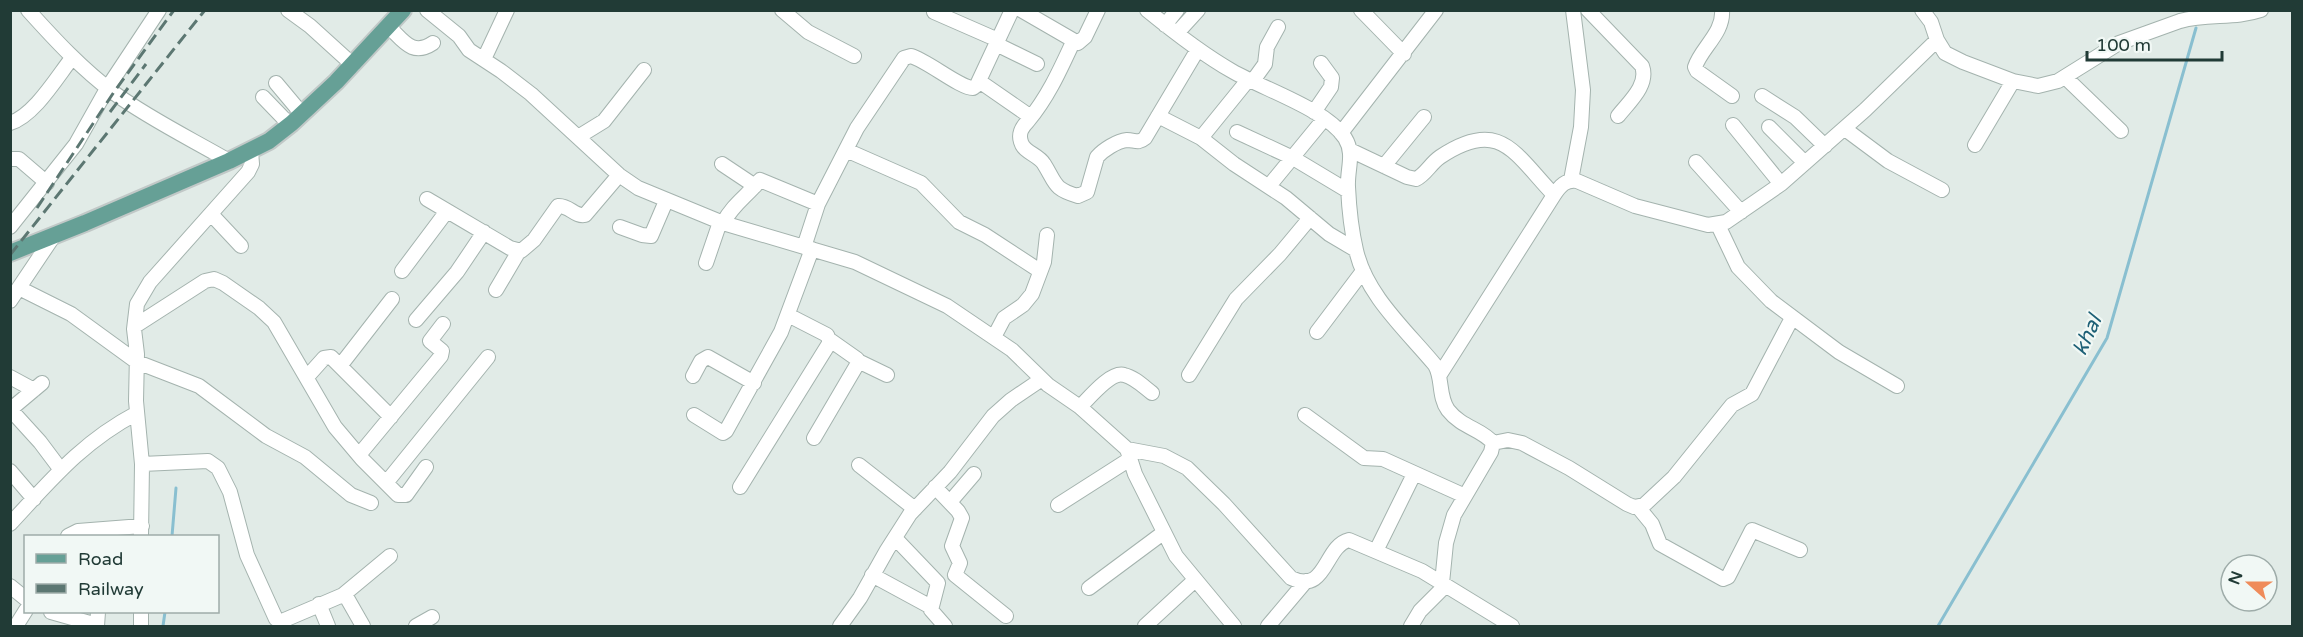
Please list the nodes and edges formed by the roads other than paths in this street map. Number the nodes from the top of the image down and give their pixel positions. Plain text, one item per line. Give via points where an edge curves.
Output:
1 (28, 10) edge
2 (159, 10) edge
3 (288, 10) edge
4 (403, 10) edge
5 (427, 10) edge
6 (507, 10) edge
7 (782, 10) edge
8 (1098, 10) edge
9 (1147, 10) edge
10 (1177, 10) edge
11 (1198, 10) edge
12 (1361, 10) edge
13 (1436, 10) edge
14 (1573, 10) edge
15 (1588, 10) edge
16 (1722, 10) edge
17 (1922, 10) edge
18 (2261, 10) edge
19 (1013, 11) edge
20 (934, 12) edge
21 (1166, 25) junction
22 (389, 27) junction
23 (1278, 27) dead end
24 (1177, 33) junction
25 (1937, 40) junction
26 (997, 42) junction
27 (1073, 42) junction
28 (433, 43) dead end
29 (1198, 49) junction
30 (1404, 54) junction
31 (854, 56) dead end
32 (72, 58) junction
33 (484, 59) junction
34 (1321, 63) dead end
35 (1036, 64) dead end
36 (353, 65) junction
37 (644, 70) dead end
38 (2065, 76) junction
39 (979, 81) junction
40 (1250, 81) junction
41 (2013, 81) junction
42 (276, 83) dead end
43 (108, 87) junction
44 (1732, 96) dead end
45 (1762, 96) dead end
46 (263, 97) dead end
47 (1158, 116) junction
48 (1319, 116) junction
49 (1618, 116) dead end
50 (1031, 117) junction
51 (1424, 117) dead end
52 (296, 120) junction
53 (10, 123) edge
54 (1733, 125) dead end
55 (1769, 128) dead end
56 (1845, 129) junction
57 (2121, 131) dead end
58 (1237, 132) dead end
59 (1341, 133) junction
60 (578, 137) junction
61 (1201, 138) junction
62 (1975, 145) dead end
63 (1825, 146) junction
64 (846, 150) junction
65 (1350, 150) junction
66 (251, 151) junction
67 (1293, 158) junction
68 (10, 159) edge
69 (229, 161) junction
70 (1696, 162) dead end
71 (1805, 163) junction
72 (723, 164) dead end
73 (1384, 166) junction
74 (619, 175) junction
75 (1571, 180) junction
76 (47, 183) junction
77 (1781, 184) junction
78 (755, 186) junction
79 (1269, 186) junction
80 (1942, 190) dead end
81 (1348, 191) junction
82 (1554, 195) junction
83 (427, 199) dead end
84 (666, 201) junction
85 (818, 204) junction
86 (447, 210) junction
87 (1741, 212) junction
88 (211, 214) junction
89 (1310, 218) junction
90 (722, 223) junction
91 (1718, 225) junction
92 (10, 227) edge
93 (620, 227) dead end
94 (484, 232) junction
95 (1047, 235) dead end
96 (53, 237) junction
97 (241, 246) dead end
98 (808, 248) junction
99 (1356, 250) junction
100 (519, 251) junction
101 (10, 252) edge
102 (706, 263) dead end
103 (402, 271) dead end
104 (1040, 271) junction
105 (1363, 271) junction
106 (19, 288) junction
107 (496, 290) dead end
108 (392, 299) dead end
109 (10, 301) edge
110 (788, 315) junction
111 (1792, 318) junction
112 (416, 320) dead end
113 (443, 324) dead end
114 (135, 326) junction
115 (1317, 332) dead end
116 (993, 336) junction
117 (830, 340) junction
118 (489, 357) dead end
119 (858, 361) junction
120 (137, 362) junction
121 (340, 366) junction
122 (887, 375) dead end
123 (1189, 375) dead end
124 (693, 376) dead end
125 (1439, 376) junction
126 (10, 377) edge
127 (306, 377) junction
128 (1042, 380) junction
129 (754, 383) junction
130 (1897, 387) dead end
131 (1152, 393) dead end
132 (1080, 407) junction
133 (11, 409) edge
134 (136, 413) junction
135 (1305, 414) dead end
136 (694, 416) dead end
137 (391, 417) junction
138 (814, 438) dead end
139 (1493, 443) junction
140 (1128, 454) junction
141 (359, 455) junction
142 (142, 464) junction
143 (859, 465) dead end
144 (426, 467) dead end
145 (61, 470) junction
146 (10, 471) edge
147 (975, 474) dead end
148 (1414, 474) junction
149 (386, 483) junction
150 (740, 487) dead end
151 (935, 487) junction
152 (1466, 496) junction
153 (34, 499) junction
154 (950, 502) junction
155 (371, 503) dead end
156 (1058, 505) dead end
157 (1638, 507) junction
158 (915, 508) junction
159 (10, 525) edge
160 (142, 531) edge
161 (103, 533) edge
162 (1163, 533) junction
163 (71, 535) edge
164 (894, 538) junction
165 (1800, 550) dead end
166 (1376, 551) junction
167 (390, 556) dead end
168 (872, 575) junction
169 (1195, 580) junction
170 (1306, 581) junction
171 (1443, 584) junction
172 (10, 586) edge
173 (1089, 588) dead end
174 (343, 595) junction
175 (24, 597) edge
176 (319, 604) junction
177 (931, 607) junction
178 (24, 613) edge
179 (56, 613) edge
180 (1006, 616) dead end
181 (432, 617) dead end
182 (97, 621) edge
183 (272, 624) edge
184 (16, 627) edge
185 (328, 627) edge
186 (363, 627) edge
187 (416, 627) edge
188 (840, 627) edge
189 (945, 627) edge
190 (1145, 627) edge
191 (1234, 627) edge
192 (1268, 627) edge
193 (1411, 627) edge
194 (1512, 627) edge

1 - 32 street
2 - 43 street
3 - 36 street
4 - 22 main road
5 - 33 street
6 - 33 street
7 - 31 street via 808,32
8 - 27 street via 1083,40
9 - 21 street
10 - 21 street
11 - 24 street
12 - 30 street
13 - 30 street
14 - 75 street via 1583,90
15 - 49 street via 1644,71 1641,86
16 - 44 street via 1718,29 1695,67
17 - 25 street
18 - 38 street via 2180,21 2120,43
19 - 26 street
19 - 27 street
20 - 26 street
21 - 24 street
22 - 28 street via 414,48
22 - 36 main road
23 - 40 street via 1267,47 1265,64
24 - 29 street
25 - 41 street via 1953,58
25 - 56 street
26 - 35 street
26 - 39 street
27 - 50 street via 1053,86
29 - 40 street
29 - 47 street
30 - 59 street
32 - 43 street
32 - 53 street via 38,102
33 - 60 street via 531,94
34 - 48 street via 1332,78
36 - 52 main road
37 - 60 street via 607,118
38 - 41 street via 2038,86
38 - 57 street
39 - 50 street
39 - 64 street via 968,88 927,62 906,57 866,112
40 - 48 street
40 - 61 street
41 - 62 street
42 - 52 street
43 - 69 street
43 - 76 street via 82,134
45 - 63 street via 1795,117
46 - 52 street
47 - 50 street via 1143,140 1123,141 1100,153 1087,192 1078,196 1057,187 1042,161 1022,146 1020,134
47 - 61 street
48 - 59 street
48 - 67 street
51 - 73 street
52 - 66 main road
54 - 77 street
55 - 71 street
56 - 63 street
56 - 80 street via 1888,161
58 - 67 street
59 - 65 street
60 - 74 street
61 - 79 street
63 - 71 street
64 - 85 street
64 - 104 street via 921,183 962,224
65 - 73 street
65 - 81 street
66 - 69 main road
66 - 88 street via 248,172
67 - 79 street
67 - 81 street
68 - 76 street via 19,159
69 - 96 main road
70 - 87 street
71 - 77 street
72 - 78 street
73 - 82 street via 1412,179 1419,178 1443,155 1474,139 1490,139 1506,145
74 - 84 street via 638,189
74 - 100 street via 585,215 558,206 534,240
75 - 82 street
75 - 91 street via 1621,201
76 - 92 street
77 - 87 street
78 - 85 street via 762,180
78 - 90 street via 732,207
79 - 89 street
81 - 99 street
82 - 125 street
83 - 86 street
84 - 90 street
84 - 93 street via 651,236
85 - 98 street
86 - 94 street
86 - 103 street
87 - 91 street
88 - 97 street
88 - 114 street via 145,288 137,304
89 - 99 street
89 - 123 street via 1236,299
90 - 98 street
90 - 102 street
91 - 111 street via 1744,275
94 - 100 street
94 - 112 street via 457,272
95 - 104 street
96 - 101 main road
96 - 106 street
98 - 110 street
98 - 116 street via 855,262 923,292
99 - 105 street
100 - 107 street
104 - 116 street via 1027,301 1004,318
105 - 115 street
105 - 125 street via 1375,292 1435,365
106 - 109 street
106 - 120 street via 71,314
108 - 121 street
110 - 117 street
110 - 129 street
111 - 130 street
111 - 157 street via 1752,394 1732,405 1674,477
113 - 137 street via 430,341 442,351 441,356
114 - 120 street
114 - 127 street via 214,279 268,315
116 - 128 street
117 - 119 street
117 - 150 street
118 - 149 street
119 - 122 street
119 - 138 street
120 - 134 street
120 - 155 street via 199,386 266,436 305,457 351,495
121 - 127 street via 326,357
121 - 137 street
124 - 129 street via 701,361 708,357
125 - 139 street via 1447,409 1460,423
126 - 133 street via 38,387
127 - 141 street via 328,417
128 - 132 street
128 - 151 street via 993,416
129 - 136 street via 725,433
131 - 132 street via 1119,374
132 - 140 street
133 - 145 street
134 - 142 street
134 - 145 street via 97,437
135 - 148 street via 1364,458 1383,459
137 - 141 street
139 - 152 street
139 - 157 street via 1522,443
140 - 156 street
140 - 162 street
140 - 170 street via 1156,454 1179,462 1224,504 1291,578
141 - 149 street
142 - 160 street
142 - 183 street via 208,461 218,468 274,617
143 - 158 street
144 - 149 street via 403,497
145 - 153 street
146 - 153 street
147 - 154 street
148 - 152 street
148 - 166 street
151 - 154 street
151 - 158 street
152 - 171 street via 1449,529
153 - 159 street
154 - 180 street via 962,518 952,546 960,563 955,575
157 - 165 street via 1652,524 1660,544 1723,579 1728,577 1752,530
158 - 164 street
160 - 161 street
161 - 163 street via 78,531
162 - 169 street
162 - 173 street
164 - 168 street
164 - 177 street via 938,583
166 - 170 street via 1346,541 1338,546 1319,576
166 - 171 street
167 - 174 street
168 - 177 street
168 - 188 street
169 - 190 street
169 - 191 street
170 - 192 street
171 - 193 street
171 - 194 street
172 - 175 street
174 - 176 street
174 - 186 street
176 - 183 street
176 - 185 street
177 - 189 street
178 - 184 street
179 - 182 street
181 - 187 street

